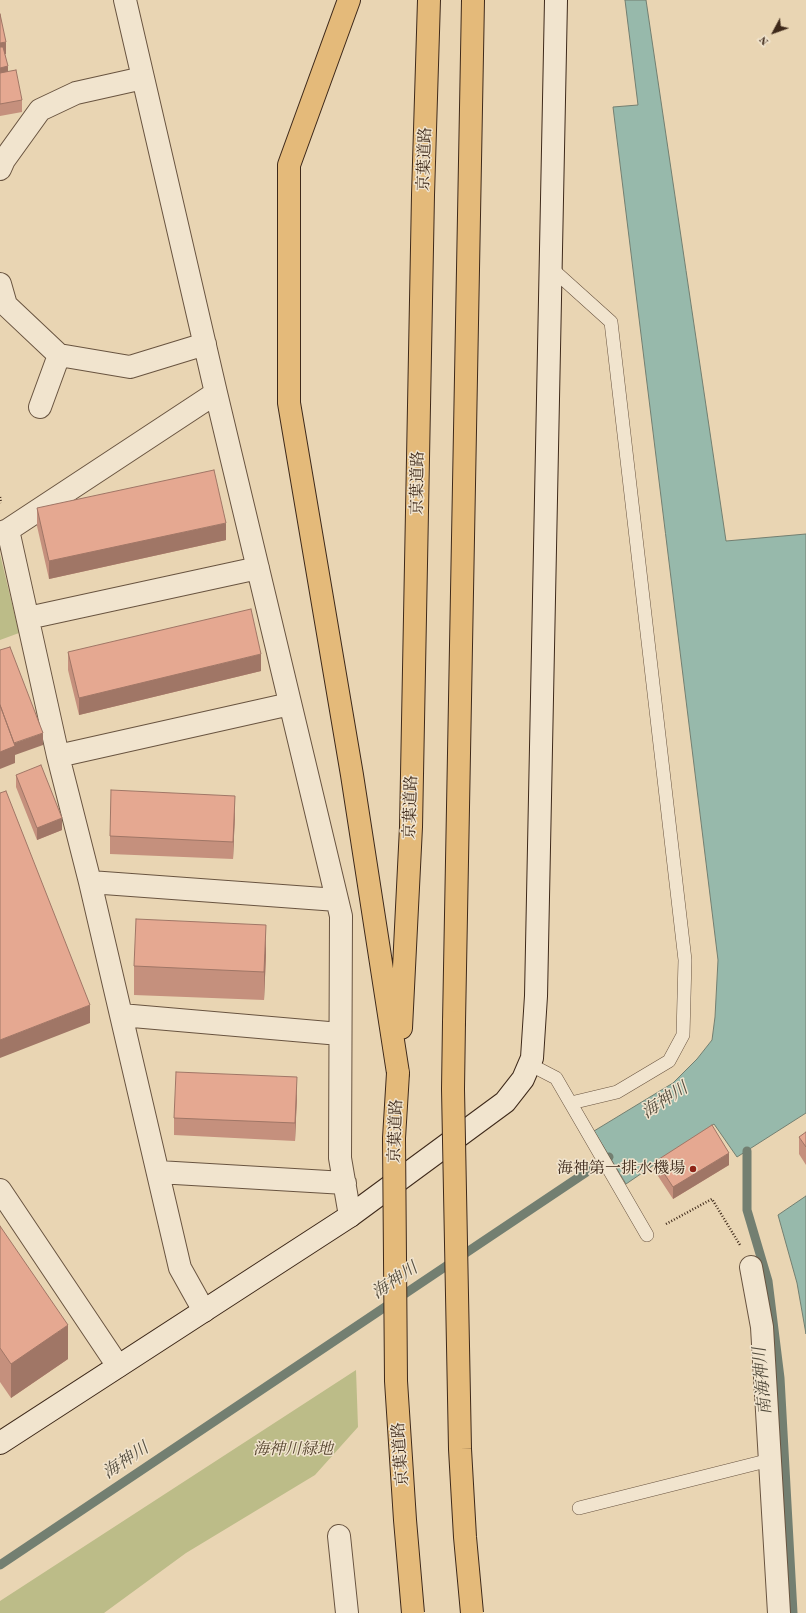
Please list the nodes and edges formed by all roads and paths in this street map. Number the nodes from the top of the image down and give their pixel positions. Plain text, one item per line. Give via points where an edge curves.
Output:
1 (125, 0) edge
2 (349, 0) edge
3 (430, 0) edge
4 (473, 0) edge
5 (556, 0) edge
6 (143, 78) junction
7 (1, 162) edge
8 (551, 268) junction
9 (0, 284) edge
10 (205, 344) junction
11 (59, 355) junction
12 (216, 393) junction
13 (40, 407) dead end
14 (4, 532) edge
15 (258, 568) junction
16 (28, 618) junction
17 (290, 704) junction
18 (58, 756) junction
19 (90, 882) junction
20 (337, 900) junction
21 (121, 1015) junction
22 (340, 1034) junction
23 (529, 1064) junction
24 (398, 1073) junction
25 (571, 1103) junction
26 (158, 1172) junction
27 (345, 1183) junction
28 (0, 1190) edge
29 (350, 1216) junction
30 (647, 1235) joint
31 (751, 1266) joint
32 (204, 1311) junction
33 (118, 1366) junction
34 (0, 1443) edge
35 (770, 1460) junction
36 (579, 1508) dead end
37 (339, 1536) dead end
38 (347, 1613) edge
39 (413, 1613) edge
40 (472, 1613) edge
41 (779, 1613) edge

1 - 6 street
2 - 24 highway via 289,165 289,403 353,783
3 - 24 highway, 京葉道路 via 411,827
4 - 40 highway, bridge via 453,1089 460,1449 464,1537
5 - 8 street
6 - 7 street via 76,93 40,110
6 - 10 street
8 - 23 street via 536,996 532,1058
8 - 25 lane via 611,322 685,960 683,1035 669,1062 617,1092
9 - 11 street via 6,305
10 - 11 street via 130,367
10 - 12 street
11 - 13 street
12 - 14 street
12 - 15 street
14 - 16 street
15 - 16 street
15 - 17 street
16 - 18 street
17 - 18 street
17 - 20 street
18 - 19 street
19 - 20 street
19 - 21 street
20 - 22 street via 341,916
21 - 22 street
21 - 26 street
22 - 27 street via 340,1158
23 - 25 lane via 556,1078
23 - 29 street via 523,1079 505,1102
24 - 39 highway, 京葉道路, bridge via 394,1138 396,1381
25 - 30 lane
26 - 27 street
26 - 32 street via 180,1268
27 - 29 street
28 - 33 street
29 - 32 street
30 - 31 path via 712,1199 733,1231
31 - 35 street via 762,1327
32 - 33 street
33 - 34 street
35 - 36 lane
35 - 41 street
37 - 38 street

